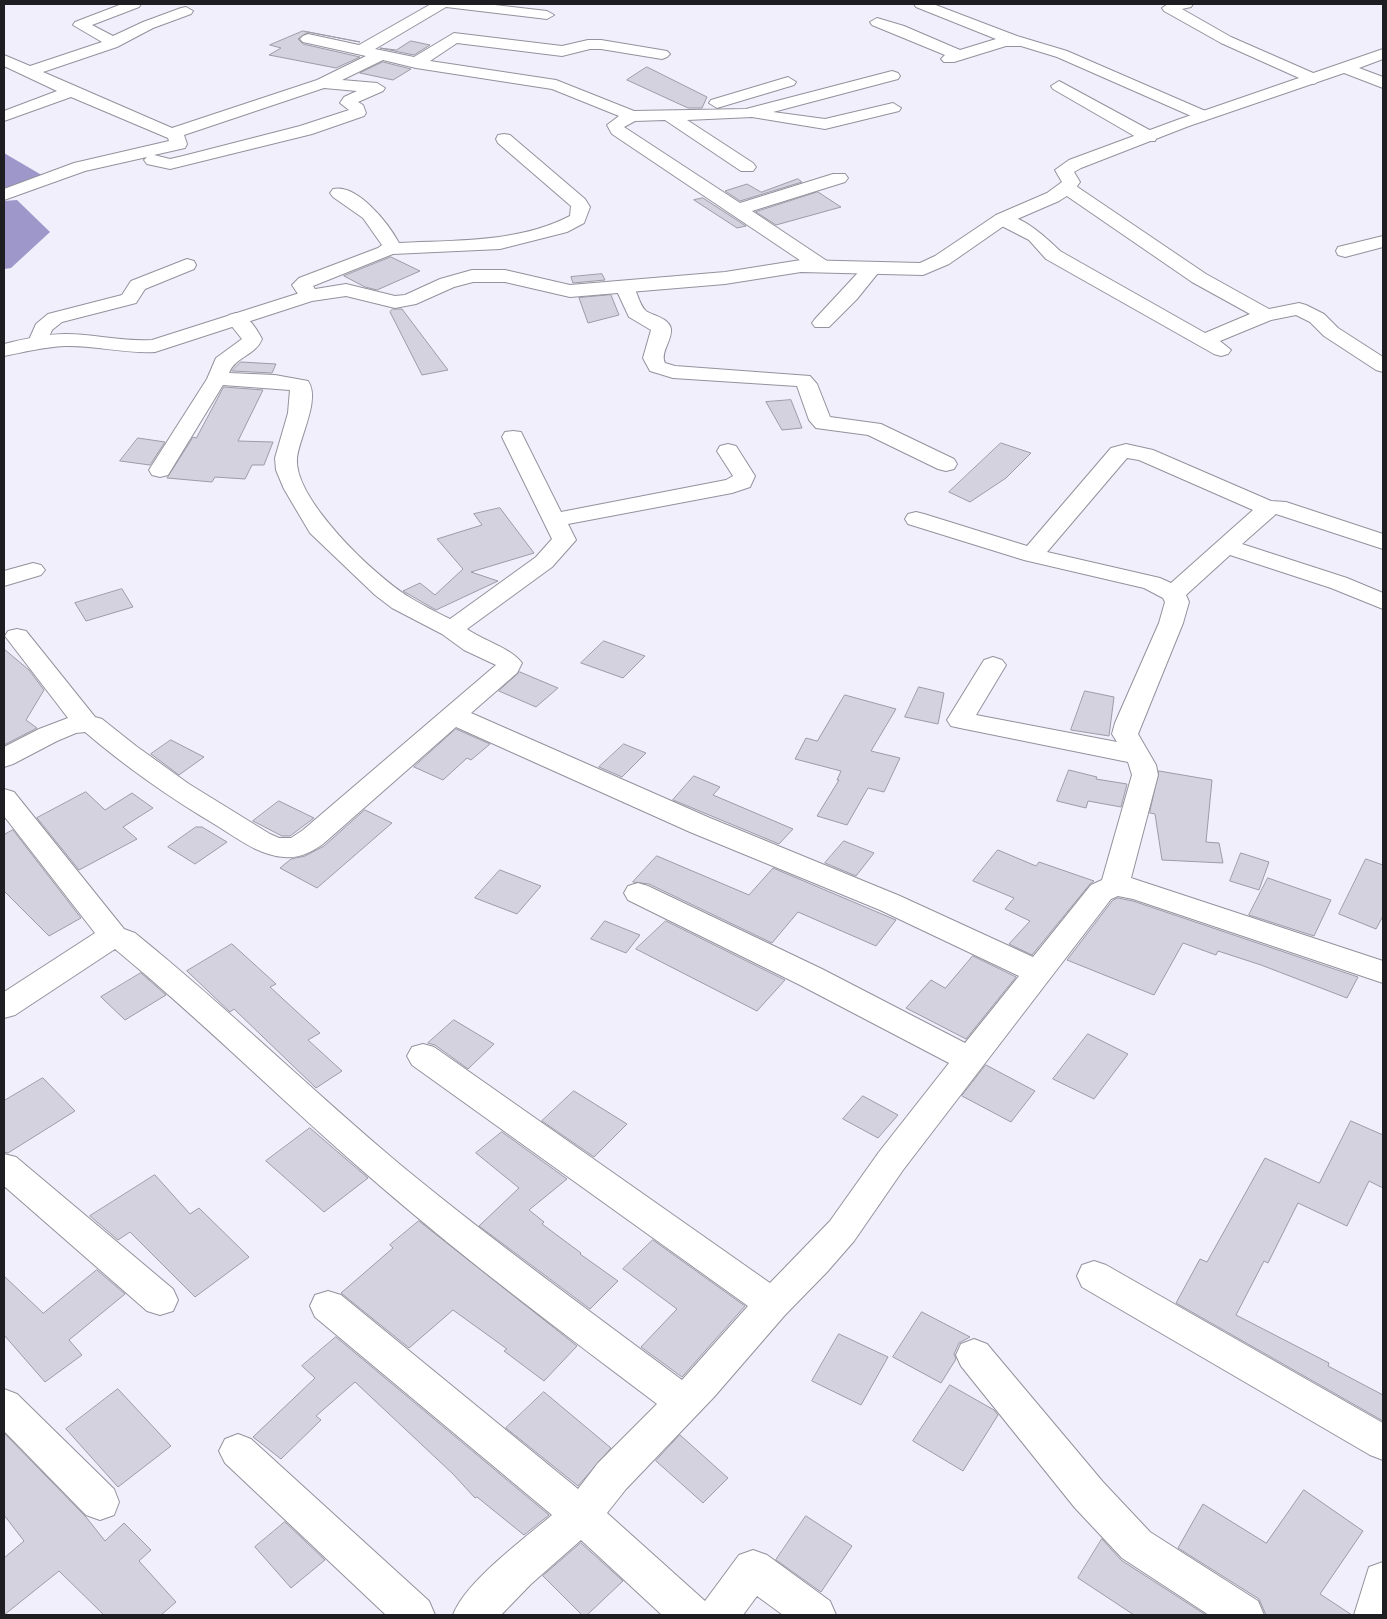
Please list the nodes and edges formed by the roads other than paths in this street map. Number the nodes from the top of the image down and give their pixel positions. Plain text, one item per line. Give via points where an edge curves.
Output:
1 (134, 4) edge
2 (441, 4) edge
3 (450, 4) edge
4 (921, 4) edge
5 (1186, 4) edge
6 (186, 11) dead end
7 (548, 16) dead end
8 (877, 22) dead end
9 (308, 39) dead end
10 (1012, 40) junction
11 (113, 42) junction
12 (360, 51) junction
13 (662, 54) dead end
14 (1383, 54) edge
15 (381, 56) junction
16 (4, 60) edge
17 (416, 63) junction
18 (1344, 66) junction
19 (29, 71) junction
20 (892, 76) dead end
21 (1314, 79) junction
22 (788, 82) dead end
23 (323, 83) junction
24 (1383, 83) edge
25 (1059, 86) dead end
26 (67, 90) junction
27 (893, 108) dead end
28 (691, 114) junction
29 (746, 114) junction
30 (668, 115) junction
31 (4, 116) edge
32 (632, 116) junction
33 (1204, 116) junction
34 (175, 135) junction
35 (1149, 137) junction
36 (504, 139) dead end
37 (144, 152) junction
38 (747, 167) dead end
39 (839, 178) dead end
40 (1068, 188) junction
41 (339, 192) dead end
42 (4, 195) edge
43 (737, 210) junction
44 (1002, 219) junction
45 (1383, 242) edge
46 (389, 249) junction
47 (1345, 251) dead end
48 (187, 265) dead end
49 (820, 265) junction
50 (873, 268) junction
51 (625, 287) junction
52 (309, 296) junction
53 (1266, 315) junction
54 (236, 319) junction
55 (822, 323) dead end
56 (38, 342) junction
57 (4, 350) edge
58 (1383, 366) edge
59 (217, 379) junction
60 (513, 437) dead end
61 (728, 451) dead end
62 (946, 464) dead end
63 (160, 470) dead end
64 (1268, 508) junction
65 (916, 519) dead end
66 (555, 520) junction
67 (1383, 542) edge
68 (1226, 546) junction
69 (1032, 555) junction
70 (33, 570) dead end
71 (4, 579) edge
72 (1173, 594) junction
73 (1383, 602) edge
74 (451, 629) junction
75 (16, 636) dead end
76 (993, 665) dead end
77 (455, 716) junction
78 (85, 722) junction
79 (1137, 756) junction
80 (4, 758) edge
81 (4, 798) edge
82 (1115, 886) junction
83 (638, 893) dead end
84 (114, 937) junction
85 (1038, 972) junction
86 (1383, 972) edge
87 (4, 1007) edge
88 (423, 1056) dead end
89 (970, 1060) junction
90 (4, 1168) edge
91 (1094, 1276) dead end
92 (160, 1300) dead end
93 (772, 1304) junction
94 (328, 1306) dead end
95 (974, 1355) dead end
96 (684, 1403) junction
97 (4, 1406) edge
98 (1383, 1443) edge
99 (238, 1451) dead end
100 (100, 1502) dead end
101 (581, 1515) junction
102 (1383, 1581) edge
103 (415, 1615) edge
104 (473, 1615) edge
105 (691, 1615) edge
106 (720, 1615) edge
107 (816, 1615) edge
108 (1244, 1615) edge
109 (1374, 1615) edge

1 - 11 street via 80,25
2 - 12 street
3 - 7 street
4 - 10 street
5 - 21 street via 1169,8 1226,40
6 - 11 street
8 - 10 street via 901,28 954,57
9 - 12 street
10 - 33 street via 1062,54
11 - 19 street
12 - 15 street
13 - 17 street via 595,44 575,51 562,51 454,38
14 - 18 street
15 - 17 street
15 - 23 street
16 - 19 street
17 - 32 street via 556,85
18 - 21 street
18 - 24 street
19 - 26 street
20 - 29 street
21 - 33 street
22 - 28 street via 716,103
23 - 34 street via 187,128
23 - 37 street via 377,88 350,100 348,103 357,108 358,113 306,130 170,164 154,160
25 - 35 street
26 - 31 street via 59,97
26 - 34 street
27 - 29 street via 825,124
28 - 29 street
28 - 30 street
30 - 32 street
30 - 38 street
32 - 43 street via 615,127
33 - 35 street
34 - 37 street via 179,144
35 - 40 street via 1064,170 1071,182
36 - 46 street via 578,203 581,208 578,219 561,228 500,243
37 - 42 street via 80,167
39 - 43 street
40 - 44 street
40 - 53 street via 1198,278
41 - 46 street via 369,212 386,235 391,245
43 - 49 street
44 - 50 street via 942,260 922,269
44 - 53 street via 1035,236 1053,255 1213,345
45 - 47 street
46 - 52 street via 306,282 302,285
48 - 56 street via 146,280 128,299 55,318 43,328
49 - 50 street
49 - 51 street
50 - 55 street
51 - 52 street via 570,291 492,275 454,281 420,297 395,302 346,290
51 - 62 street via 636,313 659,325 661,330 653,358 656,367 673,372 803,380 824,423 873,429
52 - 54 street
53 - 58 street via 1299,309
54 - 56 street via 155,346 67,340
54 - 59 street via 252,339 223,362
56 - 57 street
59 - 63 street
59 - 74 street via 301,385 299,413 286,458 287,470 294,489 313,520 357,567 384,590 401,603
60 - 66 street
61 - 66 street via 744,476 742,482
64 - 67 street via 1278,507
64 - 68 street
64 - 69 street via 1145,455 1126,451 1119,453
65 - 69 street
66 - 74 street via 564,540 558,549
68 - 72 street
68 - 73 street via 1339,583
69 - 72 street via 1152,583
70 - 71 street
72 - 79 street via 1176,602 1171,623 1128,723 1126,734
74 - 77 street via 473,645 509,663 502,675
75 - 78 street
76 - 79 street via 960,720
77 - 78 street via 313,837 292,848 264,842 224,818 140,764
77 - 85 street via 700,825 890,903
78 - 80 street via 65,728
79 - 82 street via 1144,765 1145,776
81 - 84 street
82 - 85 street via 1101,892
82 - 86 street via 1177,902
83 - 89 street via 811,976
84 - 87 street
84 - 96 street via 125,941 175,980 398,1182
85 - 89 street
88 - 93 street
89 - 93 street via 891,1161 842,1231
90 - 92 street
91 - 98 street
93 - 96 street
94 - 101 street
95 - 108 street via 1089,1495 1136,1545
96 - 101 street via 612,1476
97 - 100 street
99 - 103 street
101 - 104 street via 517,1570
101 - 105 street
102 - 109 street
106 - 107 street via 753,1568

